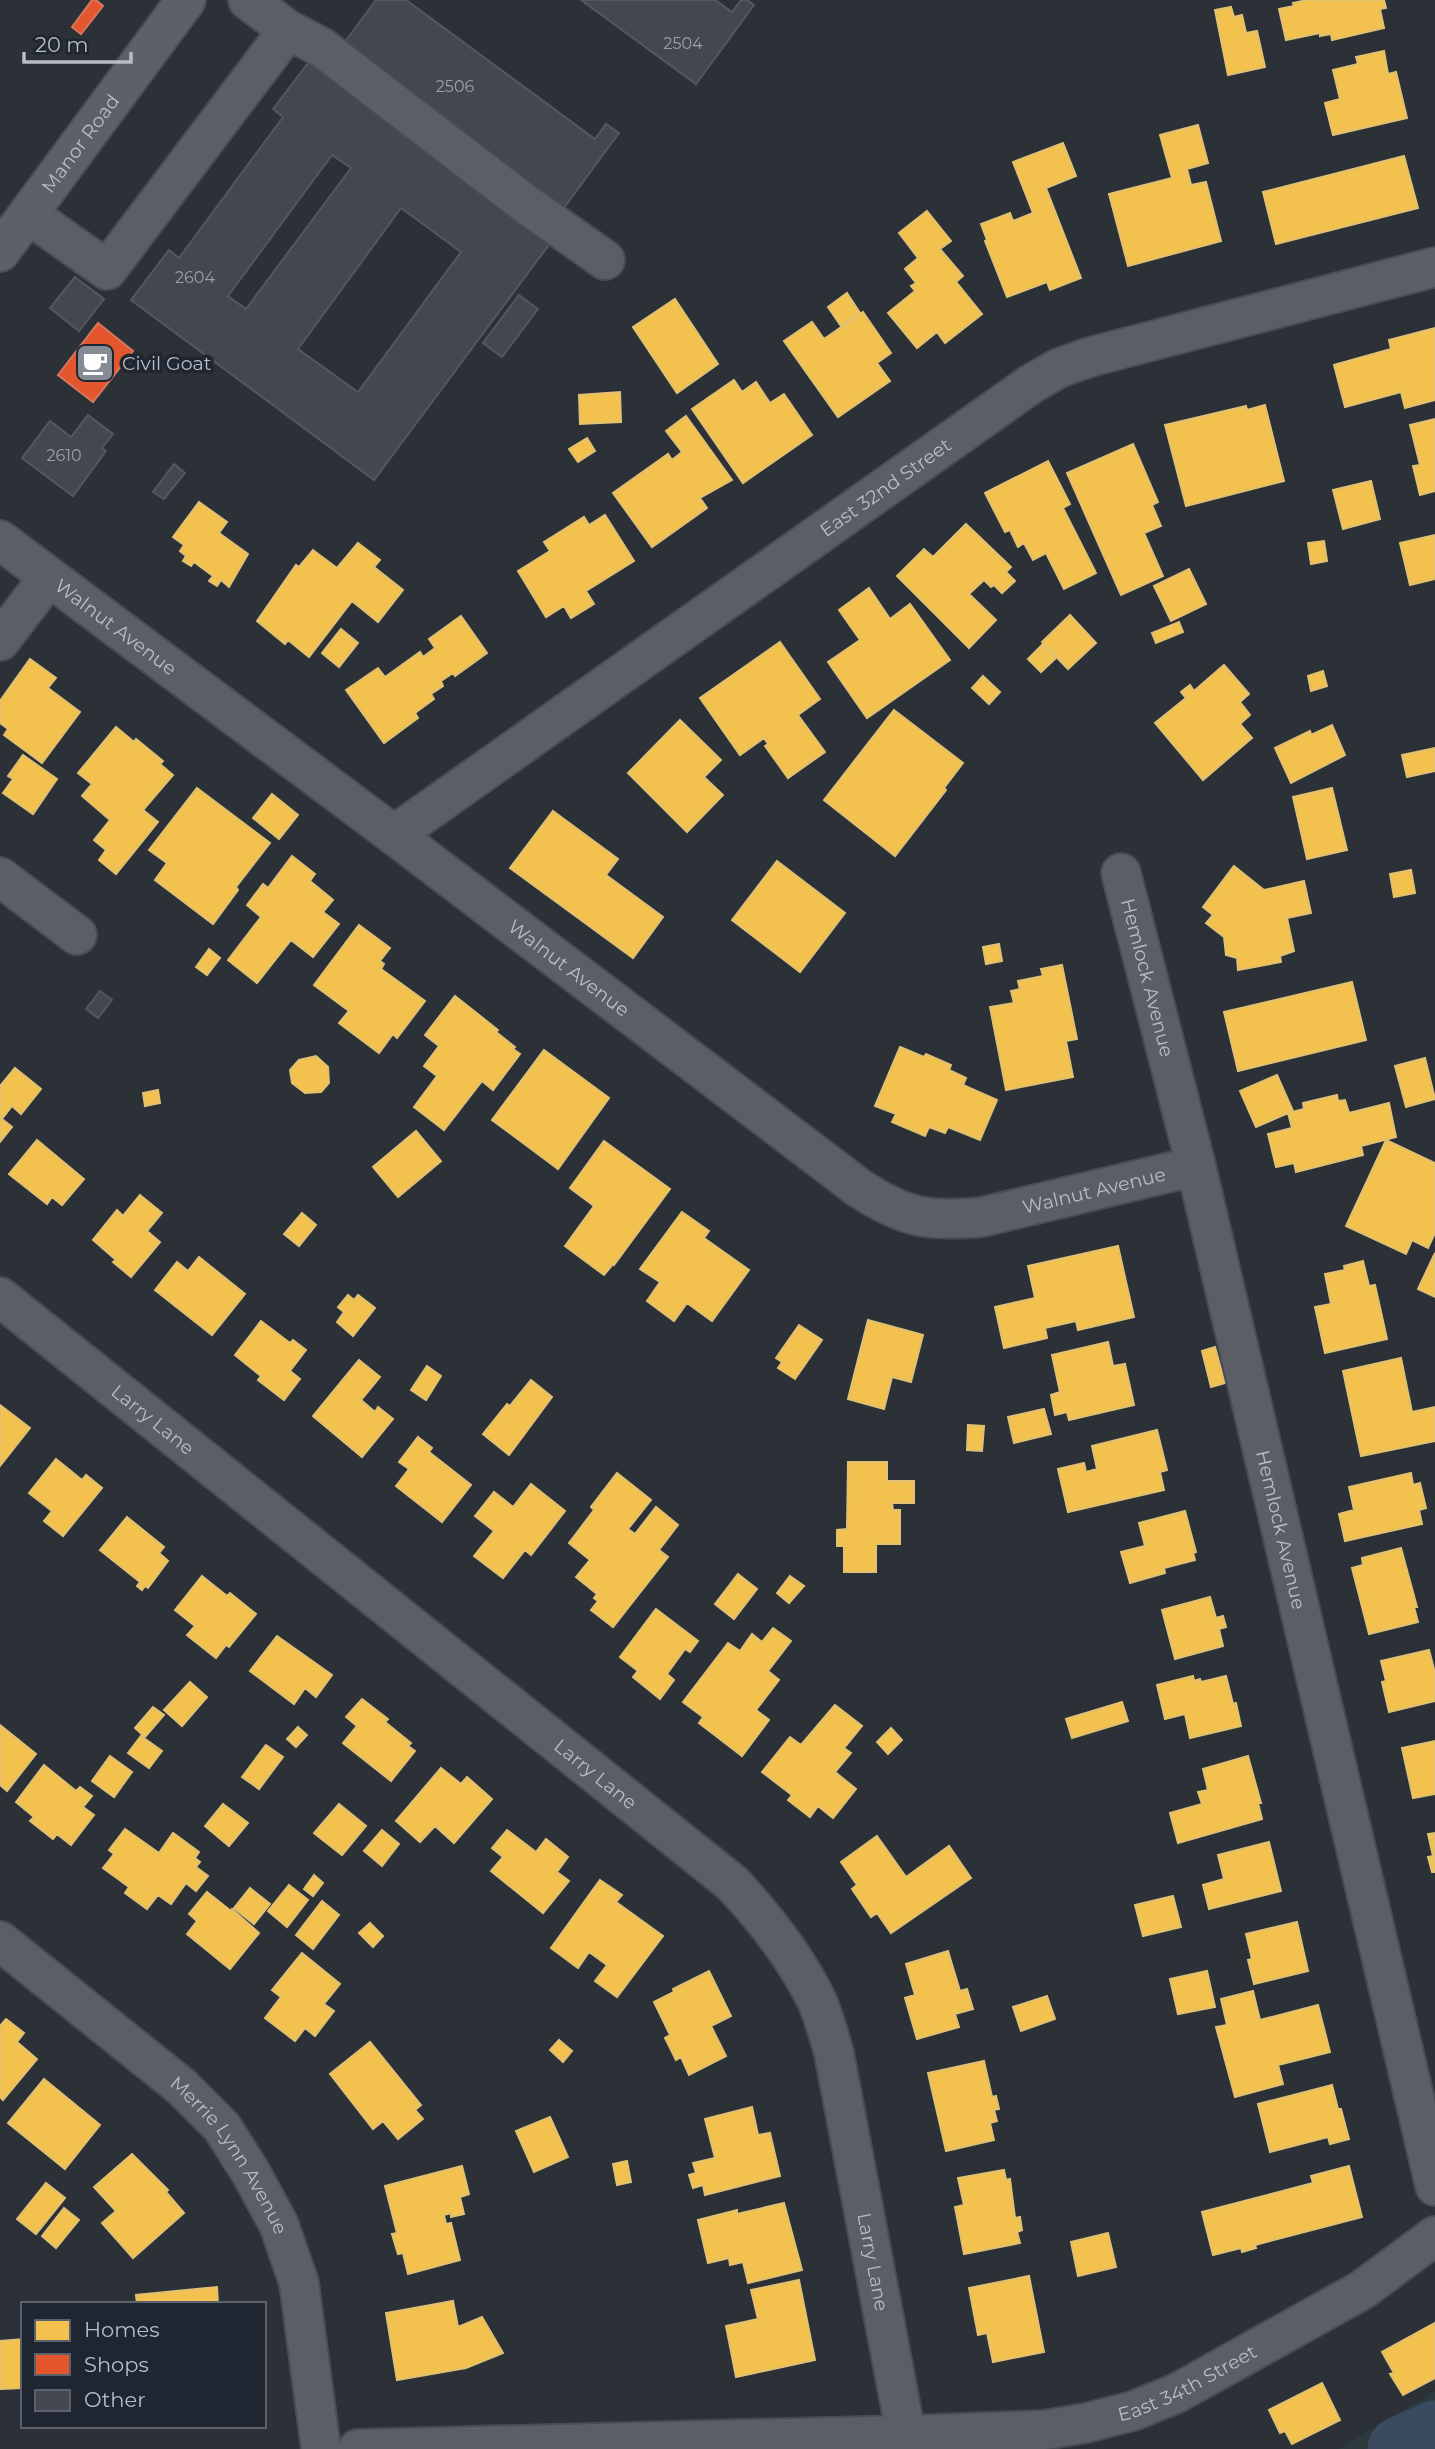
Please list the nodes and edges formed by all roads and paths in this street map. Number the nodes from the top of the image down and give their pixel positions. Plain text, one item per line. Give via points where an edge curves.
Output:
1 (186, 0) edge
2 (248, 0) edge
3 (288, 30) junction
4 (28, 214) junction
5 (0, 252) edge
6 (606, 260) dead end
7 (1435, 267) edge
8 (0, 540) edge
9 (49, 577) junction
10 (0, 641) edge
11 (394, 835) junction
12 (1121, 873) dead end
13 (0, 877) edge
14 (77, 935) dead end
15 (1196, 1166) junction
16 (0, 1297) edge
17 (0, 1941) edge
18 (1435, 2186) edge
19 (1435, 2236) edge
20 (906, 2435) junction
21 (321, 2449) edge
22 (358, 2449) edge

1 - 4 main road, Manor Road
2 - 3 street
3 - 4 street via 107,270
3 - 6 street via 321,47
4 - 5 main road, Manor Road
7 - 11 street, East 32nd Street via 1059,368
8 - 9 street, Walnut Avenue
9 - 10 street
9 - 11 street, Walnut Avenue
11 - 15 street, Walnut Avenue via 886,1206 918,1217 982,1217
12 - 15 street, Hemlock Avenue
13 - 14 street
15 - 18 street, Hemlock Avenue
16 - 20 street, Larry Lane via 732,1883 766,1919 818,2003 834,2053
17 - 21 street, Merrie Lynn Avenue via 182,2087 222,2127 279,2225 299,2283
19 - 20 street, East 34th Street via 1362,2290 1177,2393 1133,2411 1044,2430
20 - 22 street, East 34th Street

